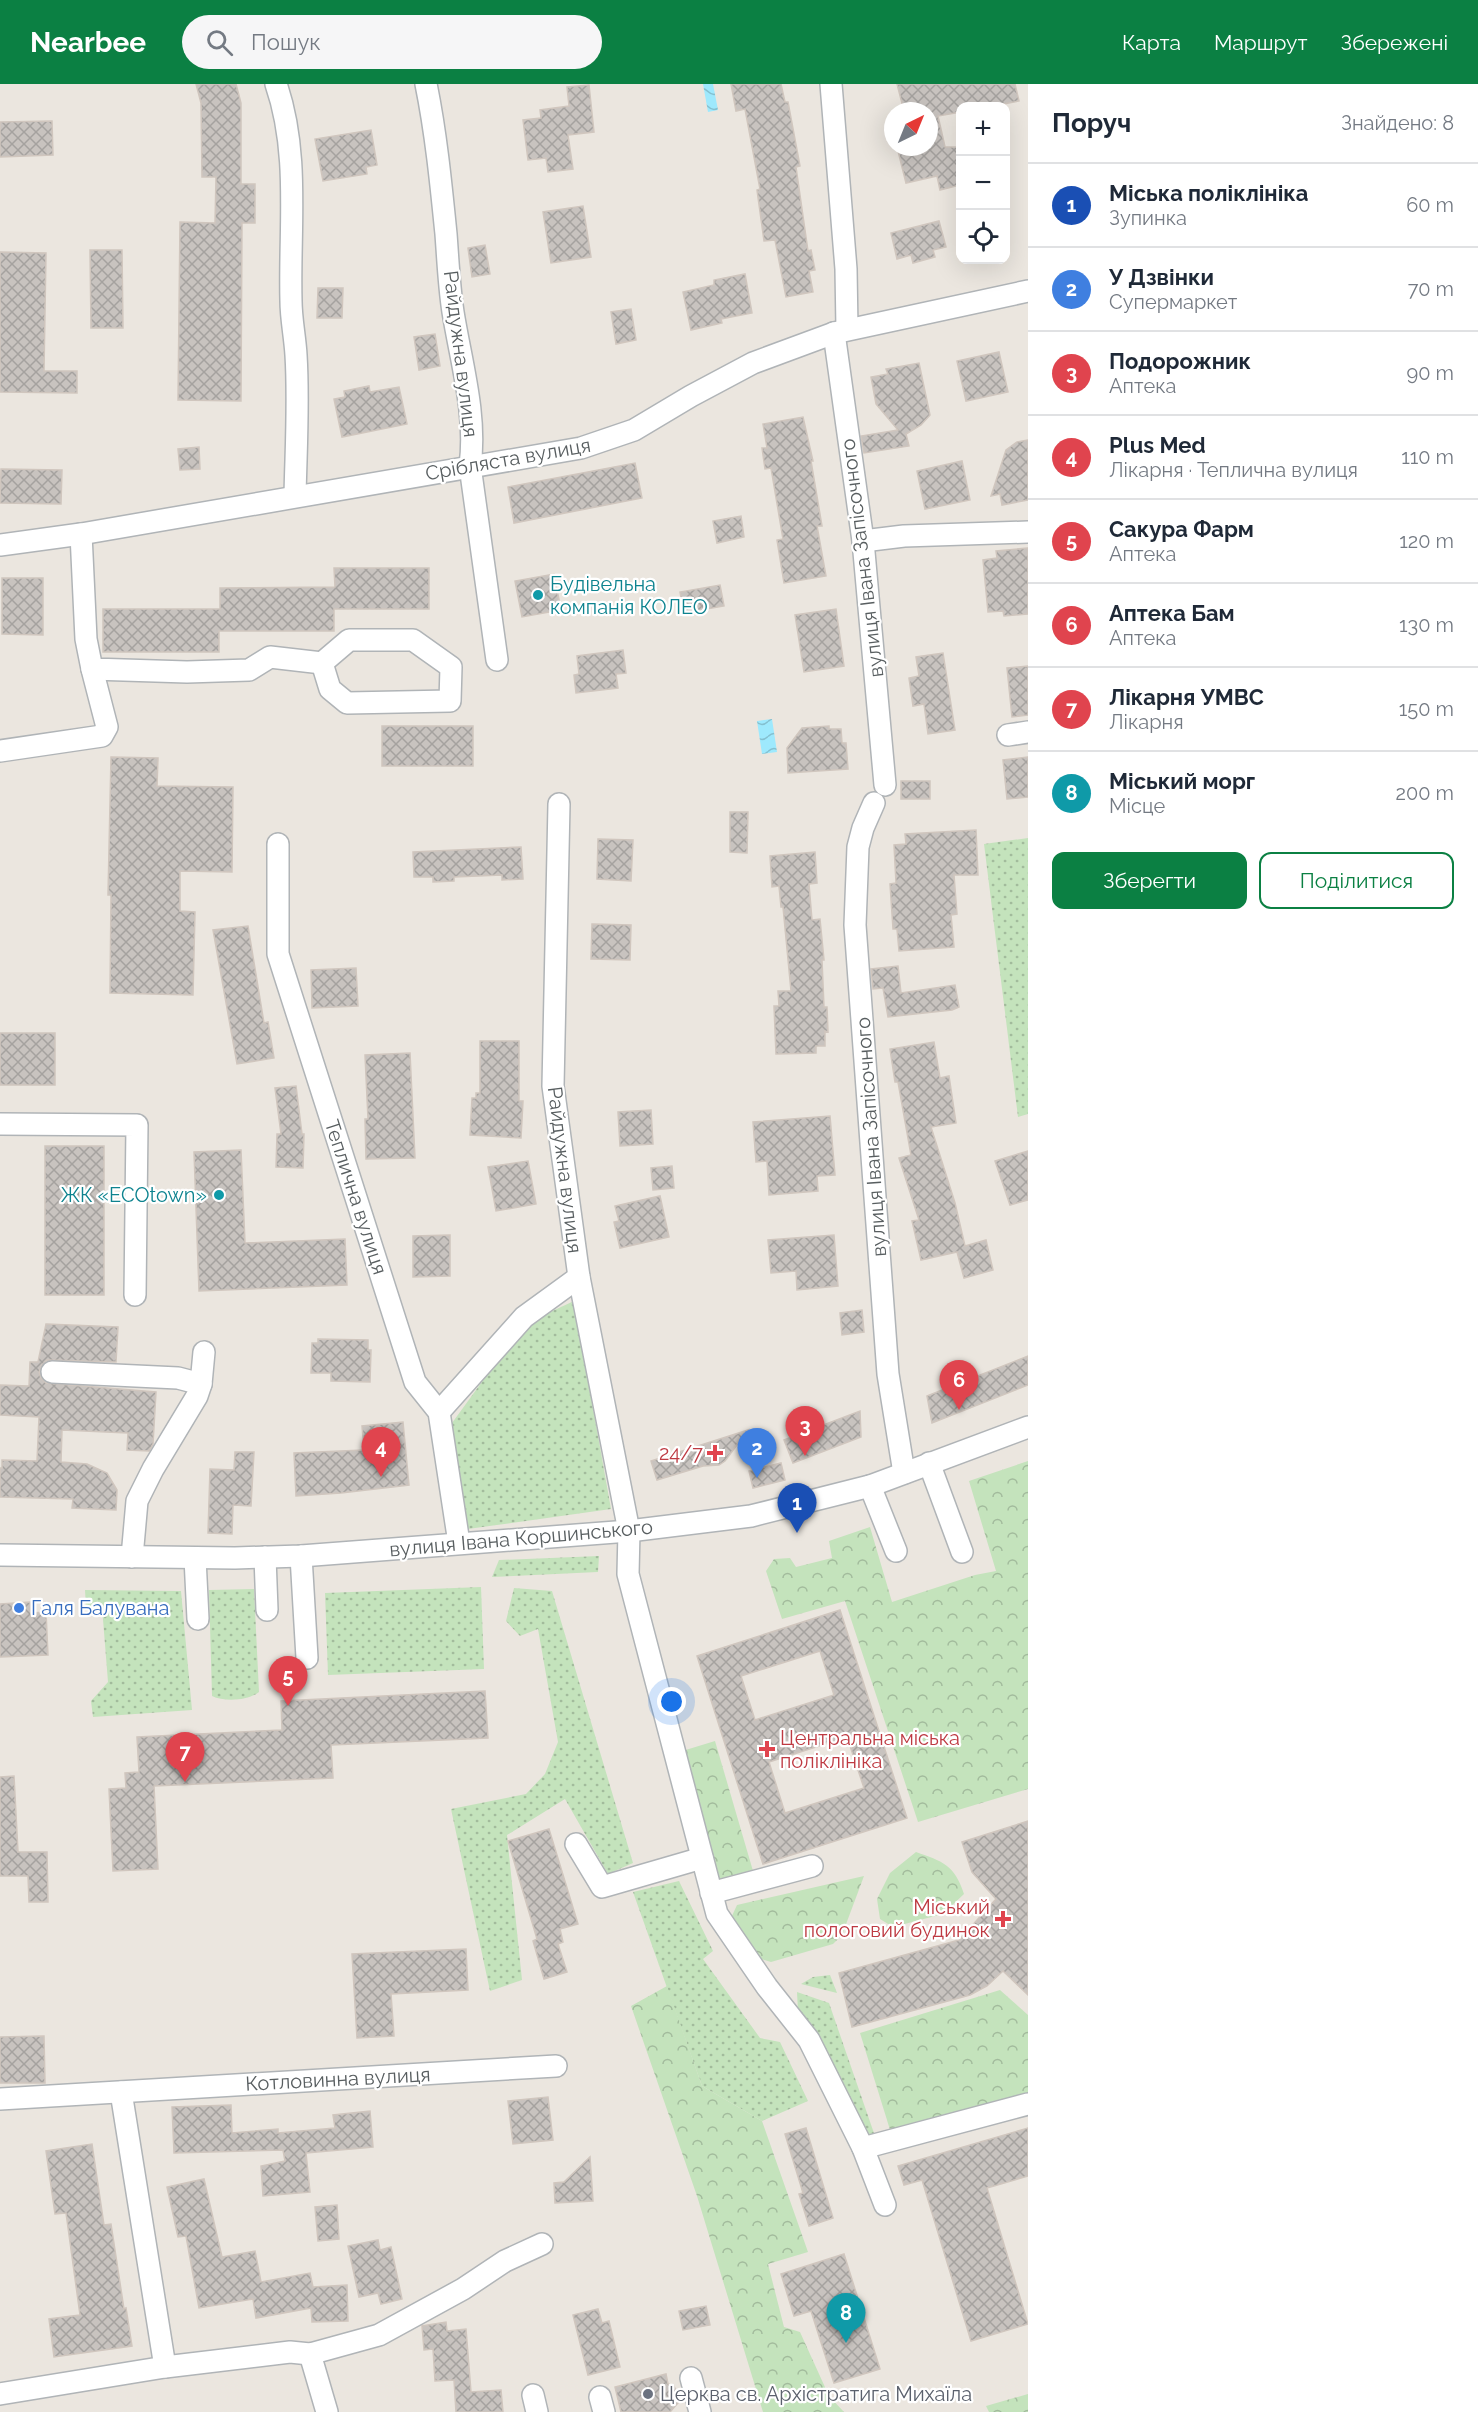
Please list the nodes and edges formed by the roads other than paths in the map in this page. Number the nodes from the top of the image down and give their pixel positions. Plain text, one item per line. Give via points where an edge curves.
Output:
1 (276, 84) edge
2 (426, 84) edge
3 (831, 84) edge
4 (1028, 291) edge
5 (840, 331) junction
6 (471, 466) junction
7 (295, 496) junction
8 (1028, 532) edge
9 (81, 534) junction
10 (863, 541) junction
11 (0, 546) edge
12 (497, 660) dead end
13 (322, 663) junction
14 (92, 669) junction
15 (0, 751) edge
16 (885, 784) dead end
17 (874, 803) dead end
18 (559, 804) dead end
19 (278, 844) dead end
20 (0, 1124) edge
21 (579, 1277) junction
22 (135, 1295) dead end
23 (204, 1352) dead end
24 (52, 1372) dead end
25 (201, 1384) junction
26 (439, 1412) junction
27 (1028, 1427) edge
28 (929, 1463) junction
29 (903, 1473) junction
30 (127, 1479) dead end
31 (870, 1486) junction
32 (137, 1501) junction
33 (629, 1531) junction
34 (459, 1543) junction
35 (896, 1551) dead end
36 (962, 1552) dead end
37 (0, 1555) edge
38 (301, 1556) junction
39 (132, 1557) junction
40 (265, 1557) junction
41 (195, 1558) junction
42 (267, 1610) dead end
43 (198, 1620) dead end
44 (307, 1658) dead end
45 (576, 1844) dead end
46 (702, 1858) junction
47 (812, 1866) dead end
48 (711, 1893) junction
49 (556, 2066) dead end
50 (121, 2092) junction
51 (0, 2099) edge
52 (1028, 2104) edge
53 (863, 2148) junction
54 (885, 2205) dead end
55 (543, 2244) dead end
56 (310, 2354) junction
57 (165, 2367) junction
58 (692, 2378) dead end
59 (0, 2394) edge
60 (327, 2412) edge
61 (700, 2412) edge

1 - 7 street via 292,174
2 - 6 street, Райдужна вулиця via 473,444
3 - 5 street, вулиця Івана Запісочного via 846,269
4 - 5 street, Срібляста вулиця
5 - 6 street, Срібляста вулиця via 753,363 615,438 581,448
5 - 10 street, вулиця Івана Запісочного
6 - 7 street, Срібляста вулиця
6 - 12 street, Райдужна вулиця
7 - 9 street, Срібляста вулиця
8 - 10 street
9 - 11 street, Срібляста вулиця
9 - 14 street via 86,639
10 - 16 street, вулиця Івана Запісочного
13 - 13 street via 349,640 413,640 451,667 450,701 347,703 330,689
13 - 14 street via 270,657 249,670
14 - 15 street via 107,727 102,736
17 - 29 street, вулиця Івана Запісочного via 858,848 855,925 888,1374
18 - 21 street, Райдужна вулиця via 553,1086
19 - 26 street, Теплична вулиця via 278,954 415,1382
20 - 22 street via 137,1125
21 - 26 street via 524,1317
21 - 33 street, Райдужна вулиця
23 - 25 street
24 - 25 street via 178,1378
25 - 32 street via 191,1409
26 - 34 street, Теплична вулиця
27 - 28 street, вулиця Івана Коршинського
28 - 29 street, вулиця Івана Коршинського
28 - 36 street
29 - 31 street, вулиця Івана Коршинського
30 - 32 street
31 - 33 street, вулиця Івана Коршинського via 751,1516
31 - 35 street
32 - 39 street
33 - 34 street, вулиця Івана Коршинського
33 - 46 street, Райдужна вулиця via 628,1574
34 - 38 street, вулиця Івана Коршинського
37 - 39 street, вулиця Івана Коршинського
38 - 40 street, вулиця Івана Коршинського
38 - 44 street
39 - 41 street, вулиця Івана Коршинського
40 - 41 street, вулиця Івана Коршинського
40 - 42 street
41 - 43 street
45 - 46 street via 602,1887
46 - 48 street, Райдужна вулиця
47 - 48 street
48 - 53 street, Райдужна вулиця via 717,1914 809,2040
49 - 50 street, Котловинна вулиця
50 - 51 street, Котловинна вулиця
50 - 57 street
52 - 53 street
53 - 54 street, Райдужна вулиця
55 - 56 street via 505,2261 379,2335
56 - 57 street via 290,2352
56 - 60 street
57 - 59 street
58 - 61 street

